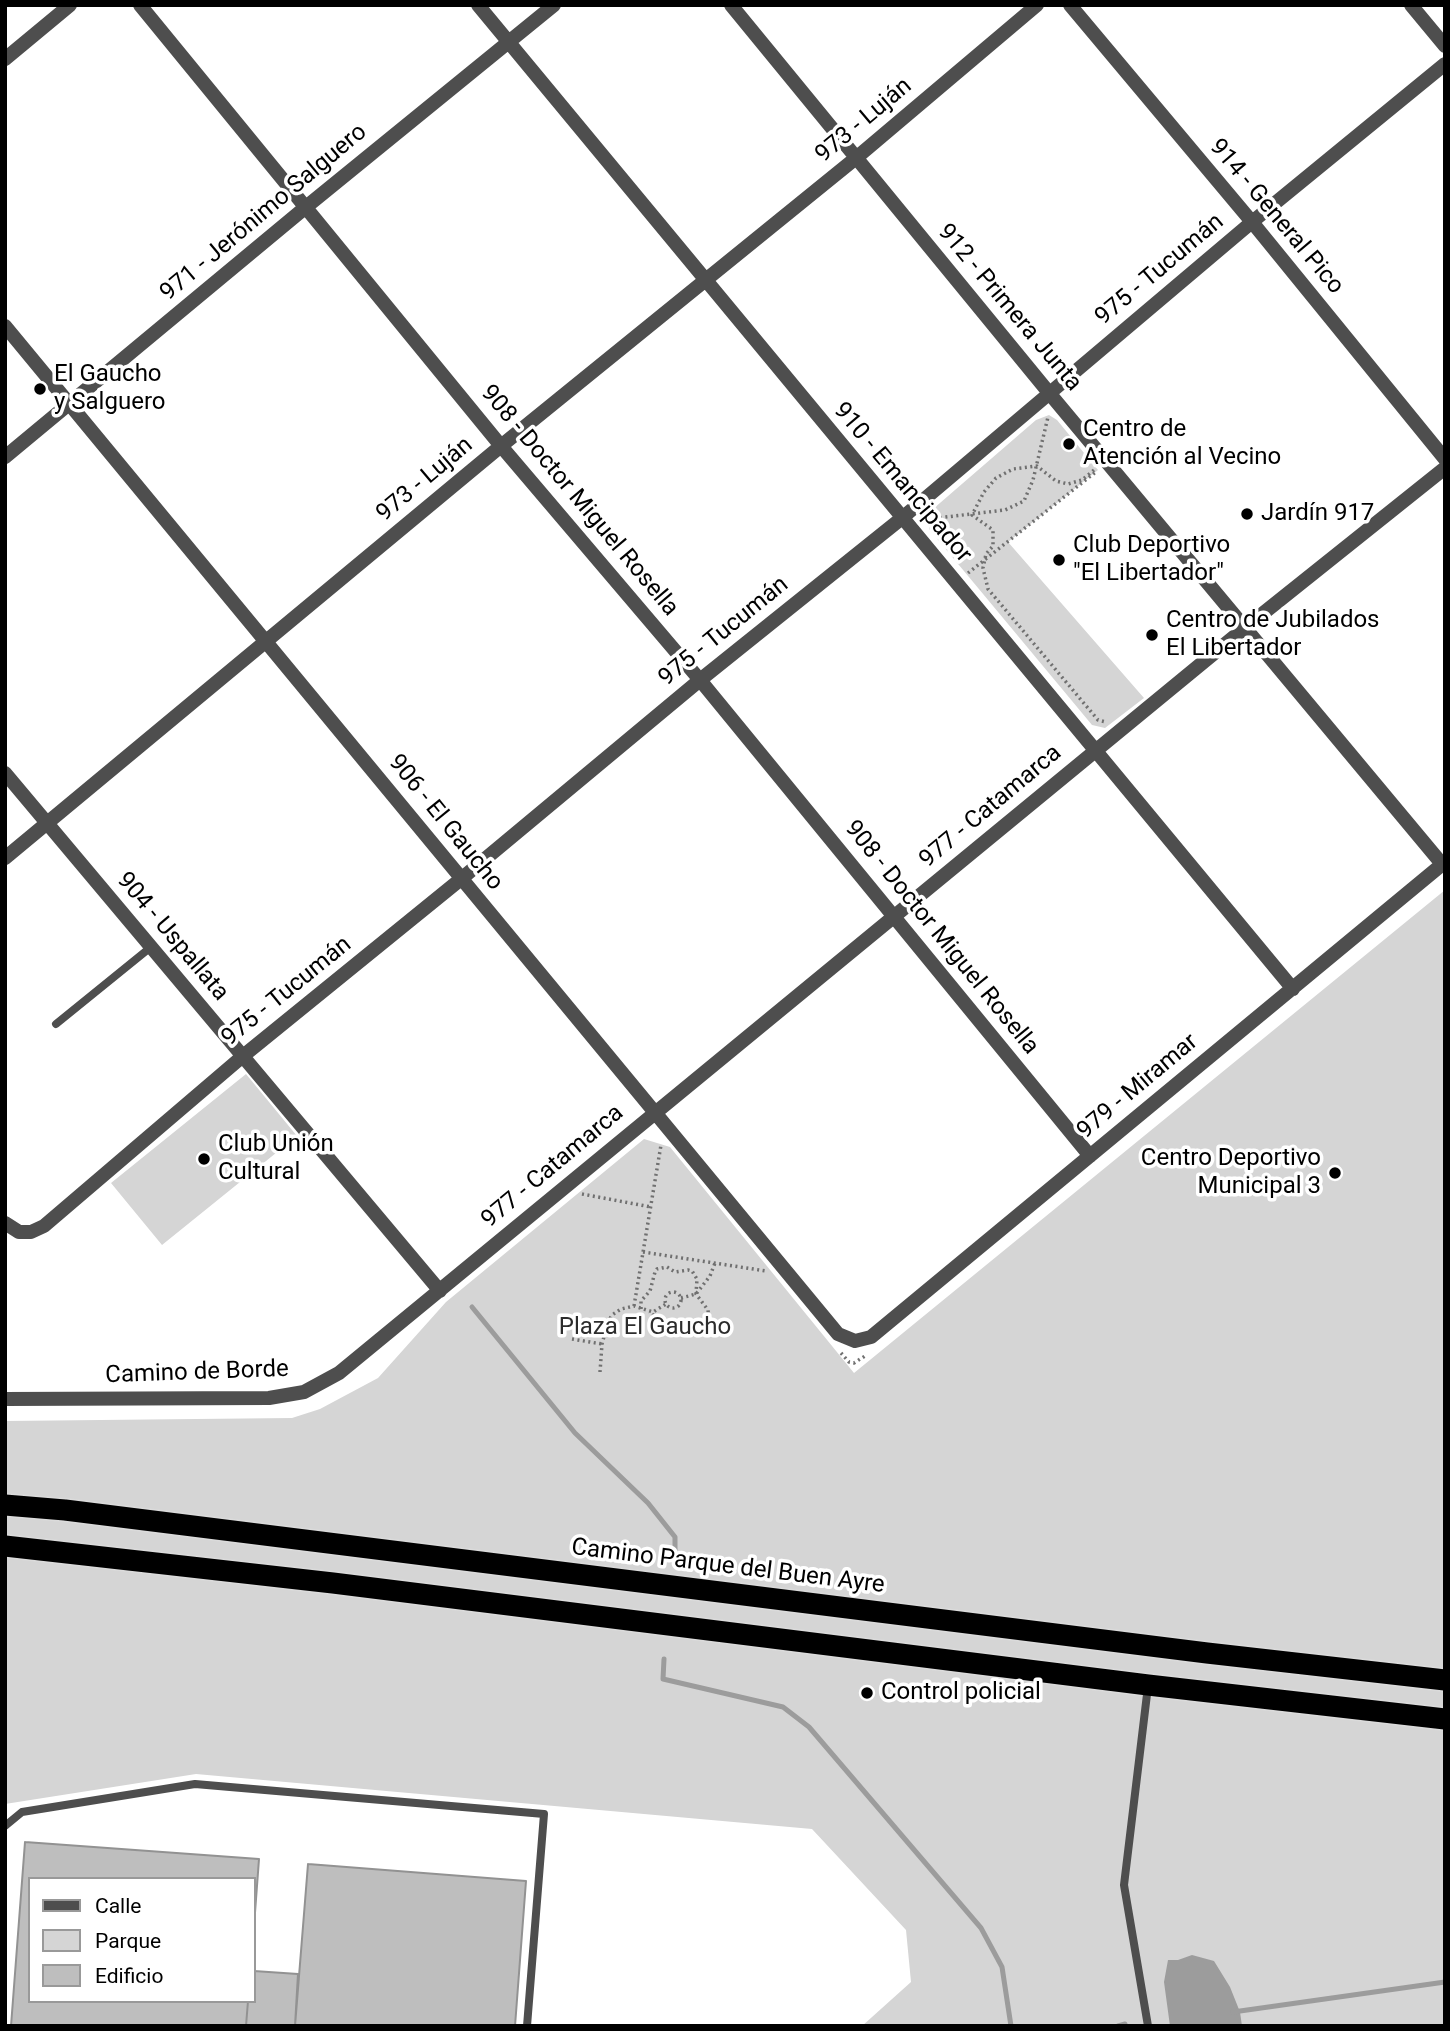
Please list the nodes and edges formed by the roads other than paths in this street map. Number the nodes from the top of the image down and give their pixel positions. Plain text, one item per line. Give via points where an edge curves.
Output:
1 (70, 5) edge
2 (140, 5) edge
3 (478, 5) edge
4 (554, 5) edge
5 (731, 5) edge
6 (1037, 5) edge
7 (1070, 5) edge
8 (1411, 5) edge
9 (509, 42) junction
10 (1445, 46) edge
11 (5, 59) edge
12 (1445, 64) edge
13 (856, 158) junction
14 (306, 207) junction
15 (1252, 222) junction
16 (705, 281) junction
17 (5, 326) edge
18 (1050, 394) junction
19 (70, 404) junction
20 (501, 446) junction
21 (5, 457) edge
22 (1445, 459) edge
23 (1445, 468) edge
24 (902, 518) junction
25 (1246, 627) junction
26 (265, 641) junction
27 (700, 680) junction
28 (1096, 751) junction
29 (5, 773) edge
30 (47, 824) junction
31 (5, 858) edge
32 (1443, 863) edge
33 (461, 879) junction
34 (895, 917) junction
35 (151, 947) junction
36 (1293, 989) junction
37 (56, 1024) dead end
38 (243, 1056) junction
39 (654, 1113) junction
40 (1090, 1156) junction
41 (5, 1223) edge
42 (440, 1291) junction
43 (855, 1341) joint
44 (5, 1399) edge
45 (5, 1505) edge
46 (5, 1546) edge
47 (1445, 1680) edge
48 (1148, 1685) junction
49 (1445, 1719) edge
50 (5, 1826) edge
51 (527, 2026) edge
52 (1148, 2026) edge

1 - 11 street
2 - 14 street, 908 - Doctor Miguel Rosella
3 - 9 street, 910 - Emancipador
4 - 9 street, 971 - Jerónimo Salguero
5 - 13 street, 912 - Primera Junta
6 - 13 street, 973 - Luján
7 - 15 street, 914 - General Pico
8 - 10 street
9 - 14 street, 971 - Jerónimo Salguero
9 - 16 street, 910 - Emancipador
12 - 15 street, 975 - Tucumán
13 - 16 street, 973 - Luján
13 - 18 street, 912 - Primera Junta
14 - 19 street, 971 - Jerónimo Salguero
14 - 20 street, 908 - Doctor Miguel Rosella
15 - 18 street, 975 - Tucumán
15 - 22 street, 914 - General Pico
16 - 20 street, 973 - Luján
16 - 24 street, 910 - Emancipador
17 - 19 street, 906 - El Gaucho
18 - 24 street, 975 - Tucumán
18 - 25 street, 912 - Primera Junta
19 - 21 street, 971 - Jerónimo Salguero
19 - 26 street, 906 - El Gaucho
20 - 26 street, 973 - Luján
20 - 27 street, 908 - Doctor Miguel Rosella
23 - 25 street, 977 - Catamarca
24 - 27 street, 975 - Tucumán
24 - 28 street, 910 - Emancipador
25 - 28 street, 977 - Catamarca
25 - 32 street, 912 - Primera Junta
26 - 30 street, 973 - Luján
26 - 33 street, 906 - El Gaucho
27 - 33 street, 975 - Tucumán
27 - 34 street, 908 - Doctor Miguel Rosella
28 - 34 street, 977 - Catamarca
28 - 36 street, 910 - Emancipador
29 - 30 street, 904 - Uspallata
30 - 31 street, 973 - Luján
30 - 35 street, 904 - Uspallata
32 - 36 street, 979 - Miramar
33 - 38 street, 975 - Tucumán
33 - 39 street, 906 - El Gaucho
34 - 39 street, 977 - Catamarca
34 - 40 street, 908 - Doctor Miguel Rosella
35 - 37 lane
35 - 38 street, 904 - Uspallata
36 - 40 street, 979 - Miramar
38 - 41 street, 975 - Tucumán via 44,1226 19,1232
38 - 42 street, 904 - Uspallata
39 - 42 street, 977 - Catamarca
39 - 43 street, 906 - El Gaucho via 838,1335
40 - 43 street, 979 - Miramar via 871,1337
42 - 44 street, Camino de Borde via 339,1373 304,1392 269,1398
45 - 47 highway, Camino Parque del Buen Ayre
46 - 48 highway
48 - 49 highway
48 - 52 lane via 1124,1885
50 - 51 lane via 22,1812 195,1784 544,1814

